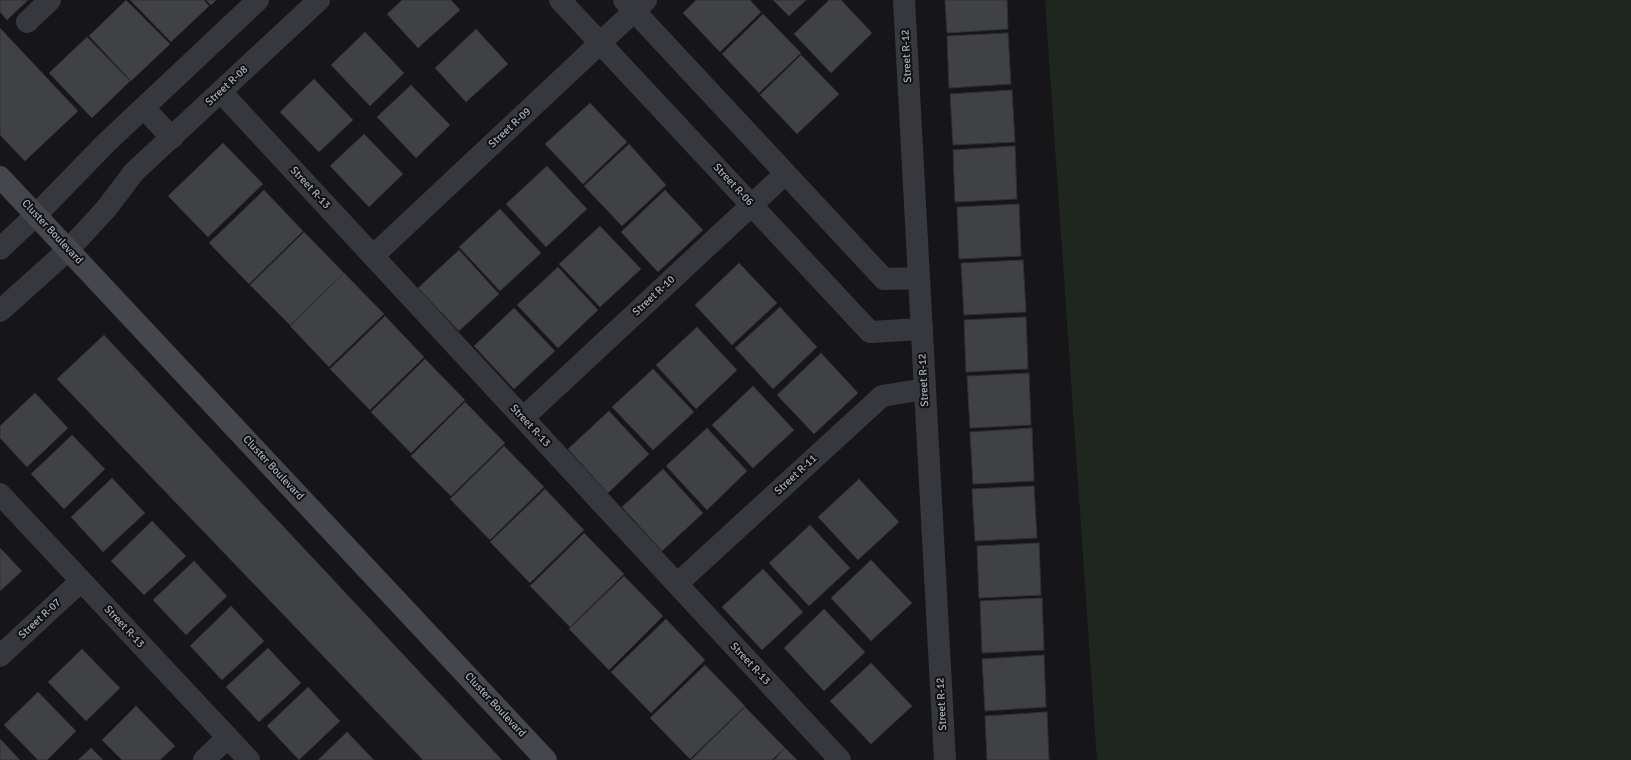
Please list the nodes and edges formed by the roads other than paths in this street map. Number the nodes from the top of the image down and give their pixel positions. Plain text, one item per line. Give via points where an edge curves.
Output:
1 (50, 0) edge
2 (258, 0) edge
3 (319, 0) edge
4 (560, 0) edge
5 (904, 0) edge
6 (634, 4) edge
7 (27, 22) dead end
8 (600, 43) junction
9 (221, 92) junction
10 (144, 108) junction
11 (172, 138) junction
12 (785, 174) junction
13 (0, 177) edge
14 (751, 205) junction
15 (36, 215) junction
16 (0, 249) edge
17 (68, 250) junction
18 (373, 256) junction
19 (919, 278) junction
20 (0, 311) edge
21 (922, 329) junction
22 (925, 389) junction
23 (523, 418) junction
24 (0, 494) edge
25 (81, 581) junction
26 (677, 584) junction
27 (0, 656) edge
28 (228, 737) junction
29 (204, 760) edge
30 (249, 760) edge
31 (546, 760) edge
32 (840, 760) edge
33 (945, 760) edge

1 - 7 street
2 - 10 street
3 - 9 street, Street R-08
4 - 8 street, Street R-06
5 - 19 street, Street R-12
6 - 8 street, Street R-09
6 - 12 street
8 - 14 street, Street R-06
8 - 18 street, Street R-09
9 - 11 street, Street R-08
9 - 18 street, Street R-13
10 - 11 street
10 - 15 street
11 - 17 street, Street R-08 via 134,172 106,209
12 - 14 street, Street R-10
12 - 19 street via 884,280
13 - 15 street, Cluster Boulevard
14 - 21 street, Street R-06 via 870,332
14 - 23 street, Street R-10
15 - 16 street
15 - 17 street, Cluster Boulevard
17 - 20 street, Street R-08
17 - 31 street, Cluster Boulevard
18 - 23 street, Street R-13
19 - 21 street, Street R-12
21 - 22 street, Street R-12
22 - 26 street, Street R-11 via 882,396
22 - 33 street, Street R-12
23 - 26 street, Street R-13
24 - 25 street, Street R-13
25 - 27 street, Street R-07
25 - 28 street, Street R-13
26 - 32 street, Street R-13
28 - 29 street
28 - 30 street, Street R-13

